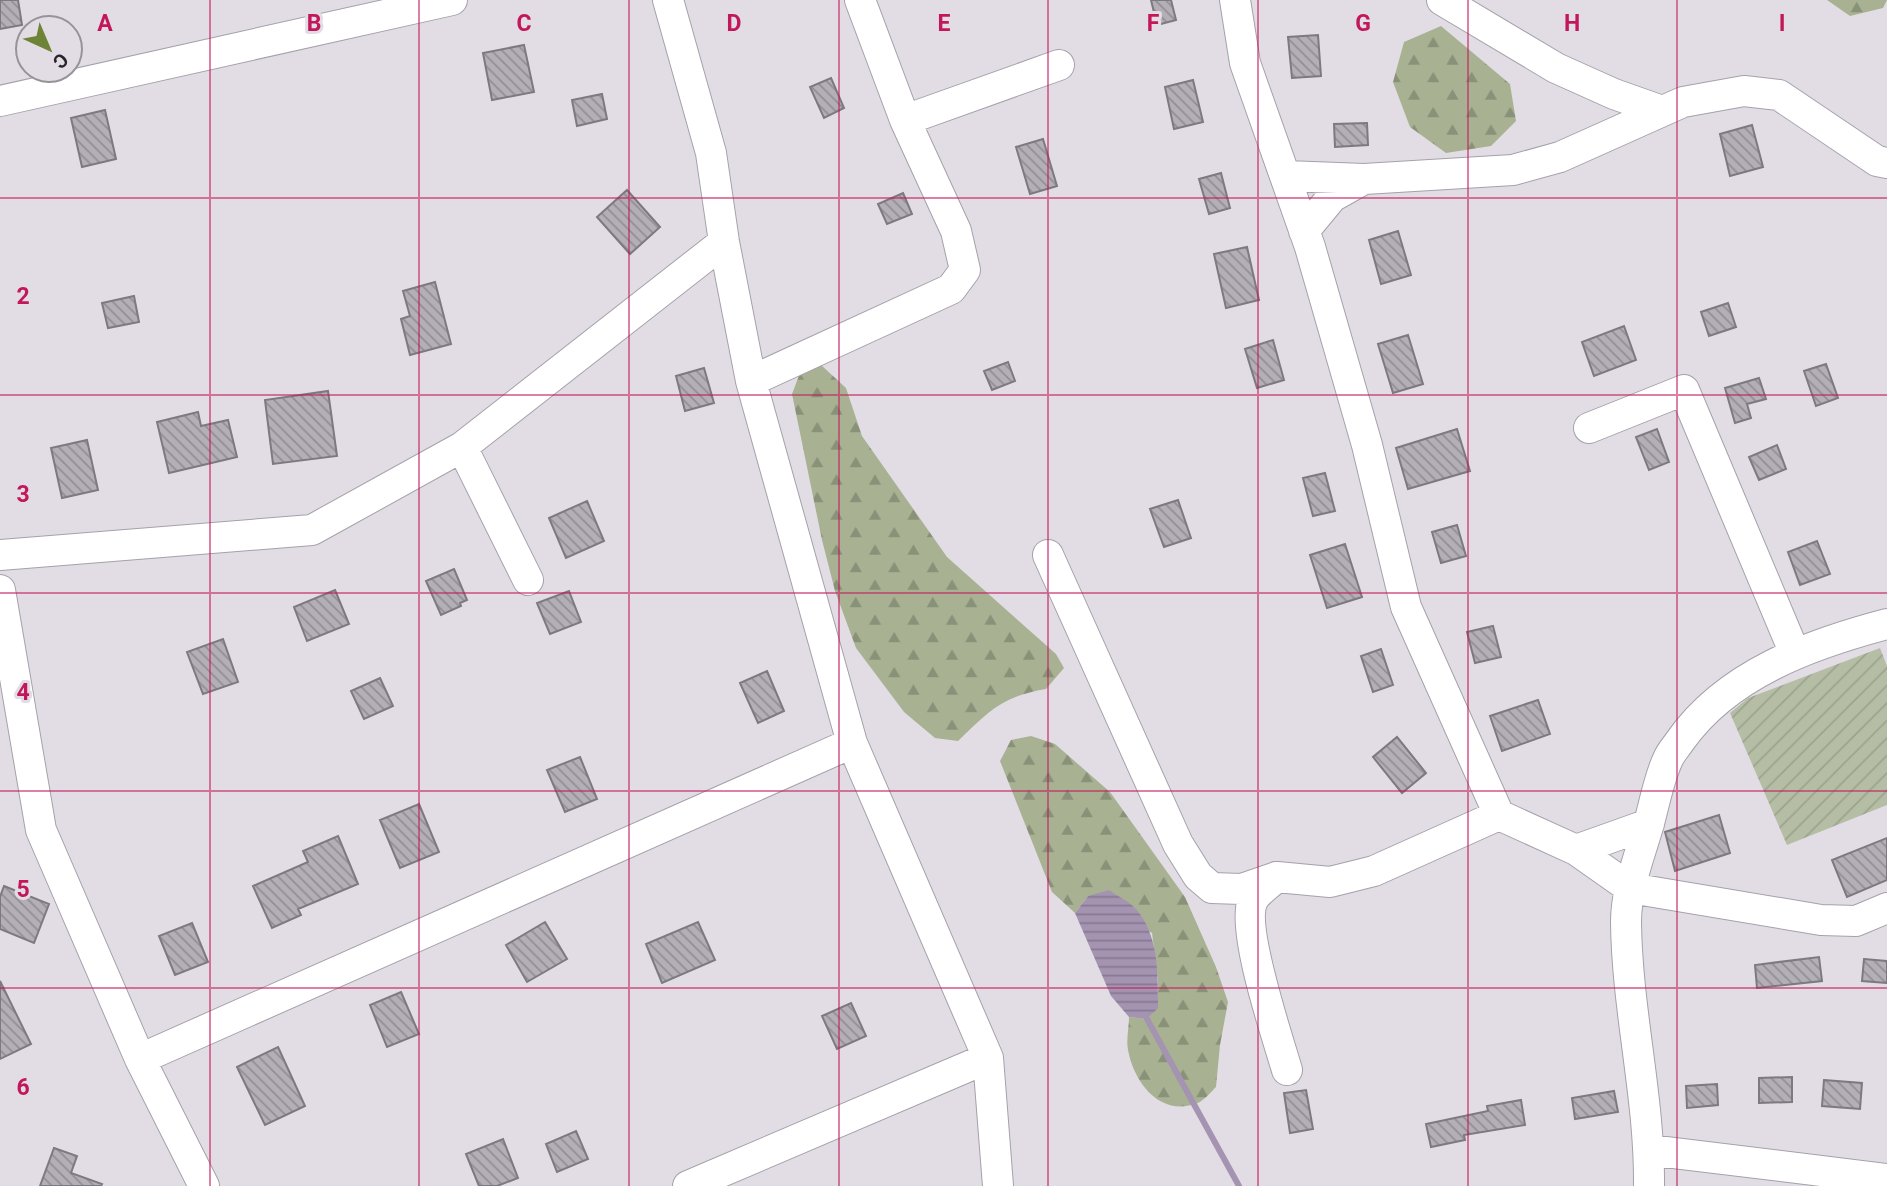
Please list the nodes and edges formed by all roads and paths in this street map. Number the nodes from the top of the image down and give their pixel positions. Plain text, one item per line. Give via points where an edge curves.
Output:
1 (452, 0) edge
2 (668, 0) edge
3 (860, 0) edge
4 (1235, 0) edge
5 (1442, 0) edge
6 (1059, 65) dead end
7 (0, 101) edge
8 (1662, 111) junction
9 (905, 120) junction
10 (1887, 163) edge
11 (1286, 176) junction
12 (1364, 179) junction
13 (1304, 231) junction
14 (724, 242) junction
15 (751, 381) junction
16 (1589, 428) dead end
17 (462, 447) junction
18 (0, 555) edge
19 (1048, 555) dead end
20 (528, 580) dead end
21 (0, 590) edge
22 (1887, 624) edge
23 (1795, 654) junction
24 (852, 743) junction
25 (1499, 815) junction
26 (1649, 824) junction
27 (1576, 850) junction
28 (1276, 877) junction
29 (1630, 888) junction
30 (1887, 908) edge
31 (988, 1058) junction
32 (140, 1059) junction
33 (1287, 1070) dead end
34 (1649, 1150) junction
35 (1887, 1179) edge
36 (204, 1186) edge
37 (688, 1186) edge
38 (998, 1186) edge
39 (1649, 1186) edge

1 - 7 street
2 - 14 street via 711,153
3 - 9 street
4 - 11 street via 1245,63
5 - 8 street via 1556,68
6 - 9 street
8 - 10 street via 1683,102 1744,91 1779,95 1877,161
8 - 12 street via 1560,157 1513,170
9 - 15 street via 957,231 965,270 951,289
11 - 12 street
11 - 13 street
12 - 13 street via 1332,197
13 - 25 street via 1367,445 1406,607
14 - 15 street
14 - 17 street
15 - 24 street
16 - 23 street via 1684,390
17 - 18 street via 312,530
17 - 20 street
19 - 28 street via 1178,844 1198,876 1212,888 1242,889
21 - 32 street via 41,830
22 - 23 street
23 - 26 street via 1727,691 1695,720 1668,758
24 - 31 street
24 - 32 street
25 - 27 street
25 - 28 street via 1374,871 1330,881
26 - 27 street
26 - 29 street
27 - 29 street
28 - 33 street via 1253,901 1251,922 1253,948
29 - 30 street via 1821,920 1856,921
29 - 34 street via 1628,963
31 - 37 street
31 - 38 street
32 - 36 street
34 - 35 street
34 - 39 street

